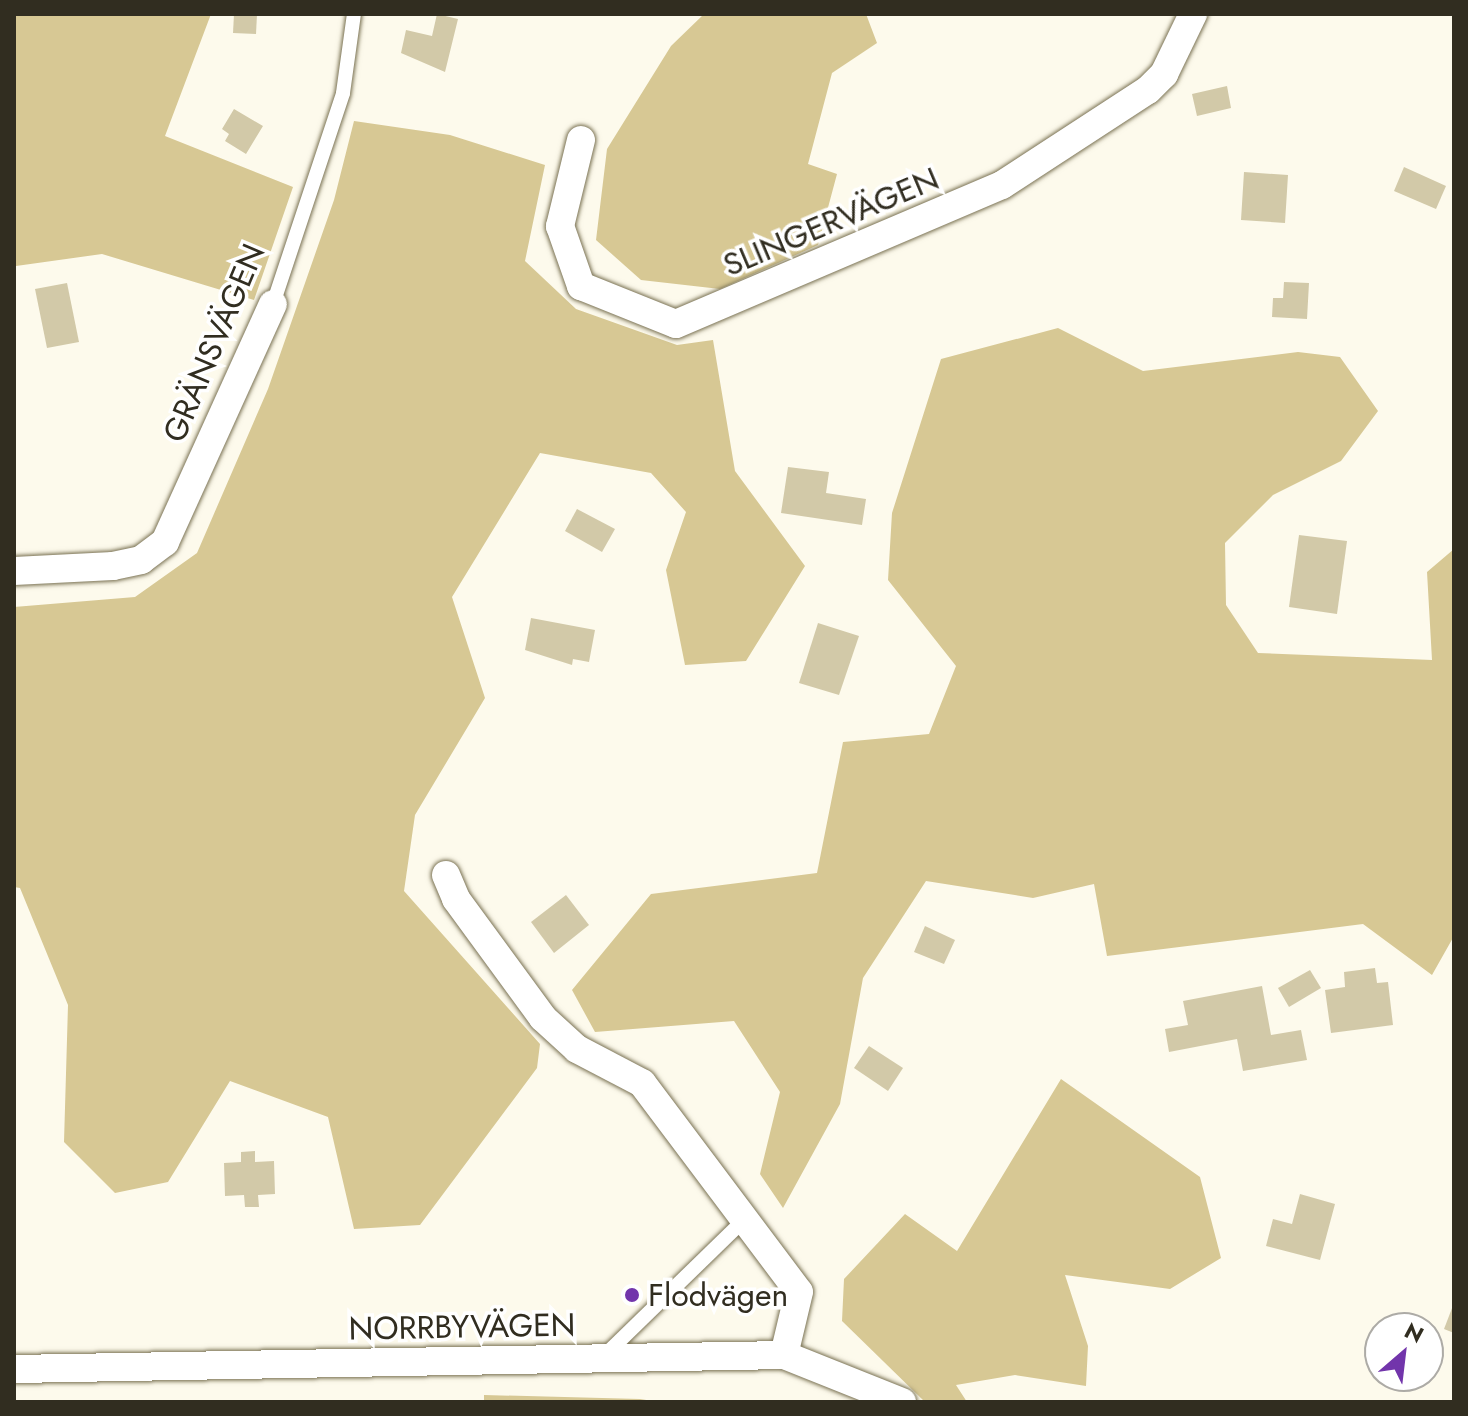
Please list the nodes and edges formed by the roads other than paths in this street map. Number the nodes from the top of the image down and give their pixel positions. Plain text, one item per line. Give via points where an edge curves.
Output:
1 (354, 14) edge
2 (1193, 14) edge
3 (581, 140) dead end
4 (273, 304) joint
5 (14, 571) edge
6 (446, 875) dead end
7 (746, 1217) junction
8 (784, 1355) junction
9 (602, 1358) junction
10 (14, 1369) edge
11 (902, 1402) edge

1 - 4 lane, GRÄNSVÄGEN via 343,93
2 - 3 street, SLINGERVÄGEN via 1164,74 1148,90 1015,178 851,253 676,324 581,286 560,226
4 - 5 street, GRÄNSVÄGEN via 165,542 141,560 127,563
6 - 7 street via 456,899 543,1018 577,1049 642,1083
7 - 8 street via 799,1292
7 - 9 lane
8 - 9 street, NORRBYVÄGEN
8 - 11 street, NORRBYVÄGEN
9 - 10 street, NORRBYVÄGEN

